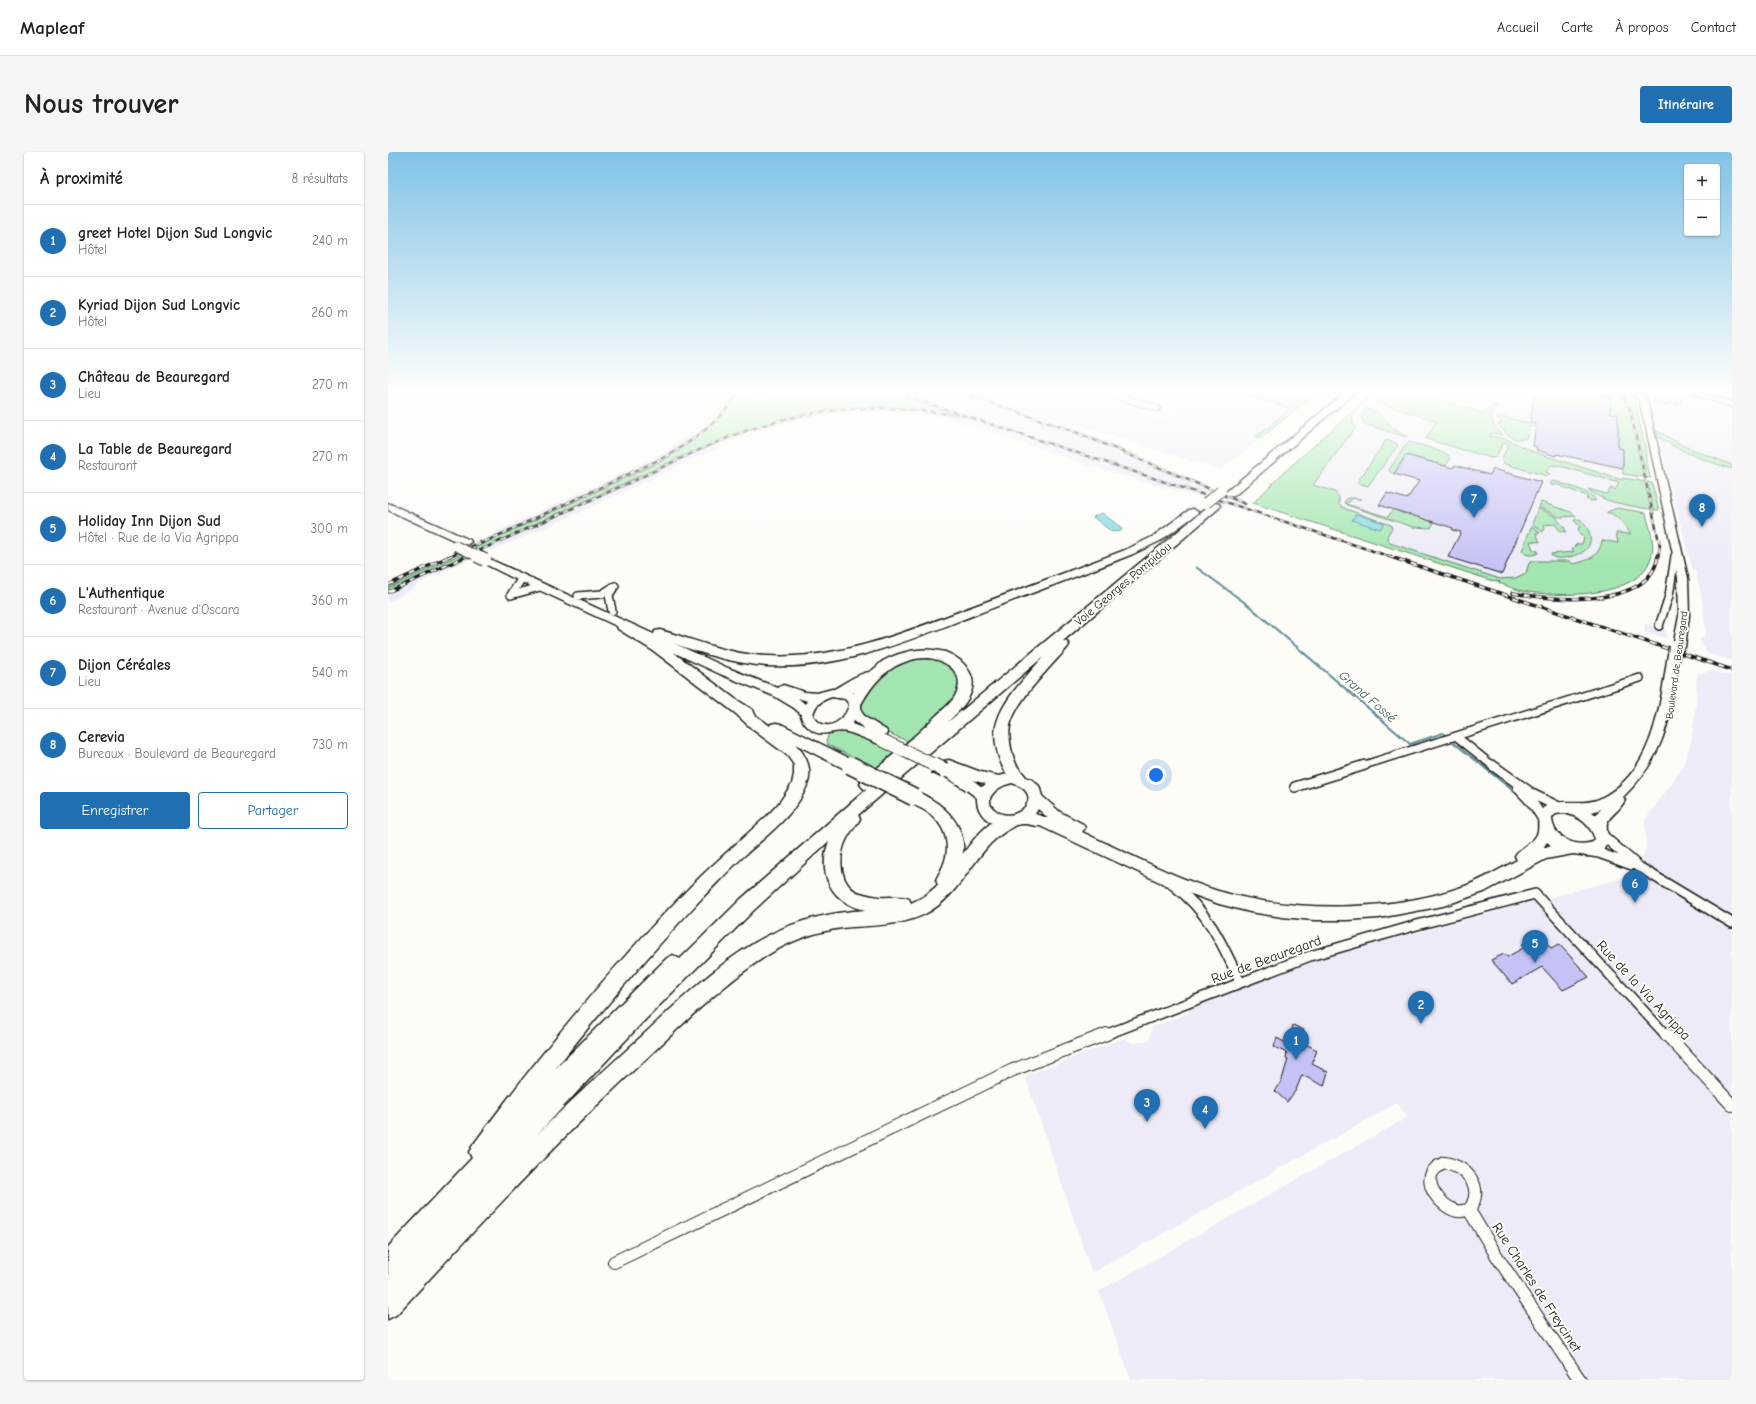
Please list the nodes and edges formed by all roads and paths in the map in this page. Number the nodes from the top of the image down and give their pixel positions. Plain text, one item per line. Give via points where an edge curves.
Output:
1 (1272, 451) edge
2 (1276, 451) edge
3 (1648, 451) edge
4 (1655, 451) edge
5 (1225, 492) junction
6 (388, 506) edge
7 (1206, 506) junction
8 (388, 515) edge
9 (461, 544) junction
10 (1675, 556) junction
11 (489, 557) junction
12 (520, 577) junction
13 (540, 587) junction
14 (578, 596) junction
15 (1094, 608) junction
16 (612, 611) junction
17 (967, 614) junction
18 (623, 626) junction
19 (1659, 626) dead end
20 (660, 634) junction
21 (1677, 651) junction
22 (1640, 678) dead end
23 (839, 693) junction
24 (818, 698) junction
25 (855, 708) junction
26 (740, 709) junction
27 (807, 712) junction
28 (840, 726) junction
29 (1456, 737) junction
30 (884, 738) junction
31 (923, 738) junction
32 (1656, 747) junction
33 (946, 767) junction
34 (898, 774) junction
35 (1504, 775) junction
36 (1019, 779) junction
37 (997, 781) junction
38 (1295, 787) dead end
39 (984, 797) junction
40 (1036, 799) junction
41 (1566, 808) junction
42 (1016, 819) junction
43 (1545, 824) junction
44 (1600, 831) junction
45 (1571, 849) junction
46 (1586, 851) junction
47 (1639, 867) junction
48 (1154, 872) junction
49 (1535, 894) joint
50 (1732, 923) edge
51 (1240, 982) junction
52 (1732, 1105) edge
53 (440, 1207) junction
54 (1469, 1210) junction
55 (614, 1262) dead end
56 (388, 1264) edge
57 (388, 1284) edge
58 (388, 1307) edge
59 (1580, 1380) edge

1 - 5 highway, Voie Georges Pompidou
2 - 5 highway, Voie Georges Pompidou
3 - 10 main road, Boulevard de Beauregard via 1662,514
4 - 21 main road, Boulevard de Beauregard via 1683,578 1684,616
5 - 7 highway, Voie Georges Pompidou
6 - 9 main road
7 - 15 highway, Voie Georges Pompidou
7 - 17 highway via 1156,539 1130,552
7 - 31 highway, Voie Georges Pompidou
8 - 9 main road
9 - 11 main road, bridge
10 - 19 street via 1669,596
10 - 21 main road, Boulevard de Beauregard via 1680,594
11 - 12 main road
11 - 14 main road
12 - 13 main road
12 - 13 street via 511,595
13 - 18 main road
14 - 16 main road
14 - 16 street via 602,594 615,586 609,596
15 - 34 highway, Voie Georges Pompidou
15 - 36 highway via 1041,668 1011,708 1004,722 1007,761
16 - 20 main road
17 - 20 highway via 876,647 842,656 810,660 770,662 740,658 713,652
17 - 23 highway via 913,640
18 - 26 highway via 683,665
18 - 27 main road via 787,697
20 - 24 main road via 724,666 782,689
21 - 32 main road, Boulevard de Beauregard via 1669,719
22 - 29 street
23 - 24 main road
23 - 25 main road via 849,696
24 - 27 main road
25 - 28 main road via 846,723
25 - 30 main road via 861,720
25 - 31 highway via 861,690 875,674 894,661 911,655 941,656 960,668 966,685 955,706
26 - 34 highway, bridge via 850,765 914,797 936,810 946,820 956,849 949,873 930,892 899,905 878,905 854,899 839,888 832,862 835,846 853,817
26 - 53 highway via 757,725 785,743 797,756 802,773 799,788 785,808 694,895 611,987 512,1107
27 - 28 main road via 810,721 819,728
28 - 30 main road
29 - 35 street
29 - 38 street
30 - 33 main road, bridge
31 - 53 highway via 769,873 632,1005 557,1081
32 - 41 main road via 1639,770 1611,799 1590,808
32 - 44 main road via 1645,772 1602,817
33 - 37 main road
33 - 39 main road
34 - 57 highway via 848,814 747,905 632,1019 544,1110
35 - 41 street via 1544,801
35 - 43 street via 1531,801
36 - 37 main road
36 - 40 main road via 1030,785
37 - 39 main road via 986,791
39 - 42 main road via 984,804 992,816
40 - 42 main road via 1032,810
40 - 43 main road via 1048,811 1072,825 1205,886 1280,906 1322,909 1386,906 1443,894 1470,885 1528,853 1543,836
41 - 43 main road via 1552,809 1548,812
41 - 44 main road via 1585,815
42 - 48 main road via 1042,821
42 - 58 highway via 984,840 950,885 939,896 917,909 810,926 788,934 745,960 660,1032 544,1142
43 - 45 main road via 1555,840
44 - 46 main road via 1599,845
44 - 47 street
45 - 46 main road
45 - 48 main road via 1541,854 1482,886 1453,897 1405,908 1356,914 1294,912 1254,906 1209,894
46 - 47 street
47 - 50 street
48 - 51 street via 1182,891 1199,907 1212,924
49 - 51 street, Rue de Beauregard via 1310,956
49 - 52 street, Rue de la Via Agrippa
51 - 55 street, Rue de Beauregard via 1013,1070
53 - 56 highway
54 - 54 street via 1476,1201 1472,1180 1456,1165 1438,1164 1430,1180 1434,1194 1450,1210
54 - 59 street, Rue Charles de Freycinet

